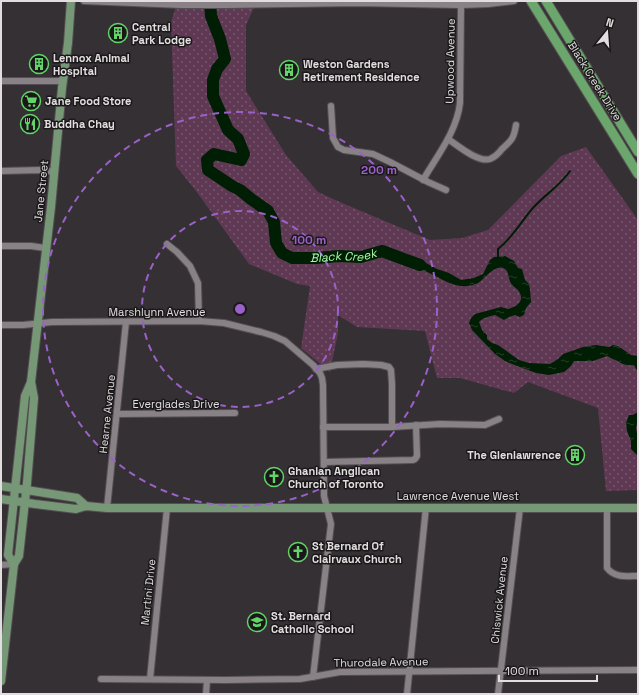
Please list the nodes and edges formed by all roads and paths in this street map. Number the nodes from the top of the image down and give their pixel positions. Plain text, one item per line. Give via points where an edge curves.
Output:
1 (71, 1) edge
2 (84, 1) edge
3 (514, 1) edge
4 (532, 1) edge
5 (546, 1) edge
6 (461, 5) junction
7 (1, 81) edge
8 (63, 81) junction
9 (331, 106) dead end
10 (516, 125) dead end
11 (448, 139) junction
12 (638, 152) edge
13 (1, 171) edge
14 (54, 172) junction
15 (638, 174) edge
16 (423, 180) junction
17 (446, 190) dead end
18 (167, 244) dead end
19 (1, 246) edge
20 (46, 248) junction
21 (199, 321) junction
22 (126, 322) junction
23 (38, 323) junction
24 (1, 325) edge
25 (316, 369) junction
26 (31, 382) junction
27 (235, 413) dead end
28 (117, 414) junction
29 (499, 419) dead end
30 (392, 426) junction
31 (416, 426) junction
32 (323, 427) junction
33 (324, 462) junction
34 (1, 486) edge
35 (15, 489) junction
36 (26, 491) junction
37 (1, 499) edge
38 (14, 501) junction
39 (25, 503) junction
40 (86, 506) junction
41 (327, 507) junction
42 (426, 507) junction
43 (107, 508) junction
44 (167, 508) junction
45 (520, 508) junction
46 (607, 508) junction
47 (638, 508) edge
48 (14, 564) junction
49 (1, 565) edge
50 (638, 576) edge
51 (3, 646) edge
52 (638, 670) edge
53 (501, 671) junction
54 (409, 672) junction
55 (313, 677) junction
56 (101, 679) dead end
57 (150, 679) junction
58 (207, 680) junction
59 (1, 681) edge
60 (206, 694) edge
61 (407, 694) edge
62 (498, 694) edge

1 - 8 main road, Jane Street
2 - 6 street via 182,5
3 - 6 street
4 - 15 highway, Black Creek Drive
5 - 12 highway, Black Creek Drive
6 - 11 street, Upwood Avenue via 460,103 456,123
7 - 8 street
8 - 14 main road, Jane Street
9 - 16 street via 333,138 338,147 373,154
10 - 11 street via 513,140 490,159 478,158
11 - 16 street, Upwood Avenue
13 - 14 street
14 - 20 main road, Jane Street
16 - 17 street
18 - 21 street via 190,266 198,283
19 - 20 street
20 - 23 main road, Jane Street
21 - 22 street, Marshlynn Avenue
21 - 25 street, Marshlynn Avenue via 224,323 274,336 296,350
22 - 23 street, Marshlynn Avenue
22 - 28 street, Hearne Avenue
23 - 24 street, Marshlynn Avenue
23 - 26 main road, Jane Street
25 - 30 street via 363,364 389,367 392,384
25 - 32 street via 320,373 323,385
26 - 35 main road, Jane Street via 25,396
26 - 36 main road, Jane Street via 34,398
27 - 28 street, Everglades Drive
28 - 43 street, Hearne Avenue
29 - 31 street via 485,425
30 - 31 street
30 - 32 street
31 - 33 street via 417,456 413,460
32 - 33 street
33 - 41 street via 324,496
34 - 35 main road, Lawrence Avenue West
35 - 36 main road, Lawrence Avenue West
35 - 38 main road, Jane Street
36 - 39 main road, Jane Street
36 - 40 main road, Lawrence Avenue West via 77,498
37 - 38 main road, Lawrence Avenue West
38 - 39 main road, Lawrence Avenue West
38 - 48 main road, Jane Street via 8,555
39 - 40 main road, Lawrence Avenue West via 76,510
39 - 48 main road, Jane Street via 19,556
40 - 43 main road, Lawrence Avenue West
41 - 42 main road, Lawrence Avenue West
41 - 44 main road, Lawrence Avenue West
41 - 55 street via 330,524
42 - 45 main road, Lawrence Avenue West
42 - 54 street
43 - 44 main road, Lawrence Avenue West
44 - 57 street, Martini Drive
45 - 46 main road, Lawrence Avenue West
45 - 53 street, Chiswick Avenue
46 - 47 main road, Lawrence Avenue West
46 - 50 street via 607,568 617,575
48 - 49 street
48 - 51 main road, Jane Street
51 - 59 main road, Jane Street
52 - 53 street, Thurodale Avenue
53 - 54 street, Thurodale Avenue
53 - 62 street, Chiswick Avenue
54 - 55 street, Thurodale Avenue via 340,672
54 - 61 street
55 - 58 street, Thurodale Avenue
56 - 57 street, Thurodale Avenue
57 - 58 street, Thurodale Avenue
58 - 60 street

